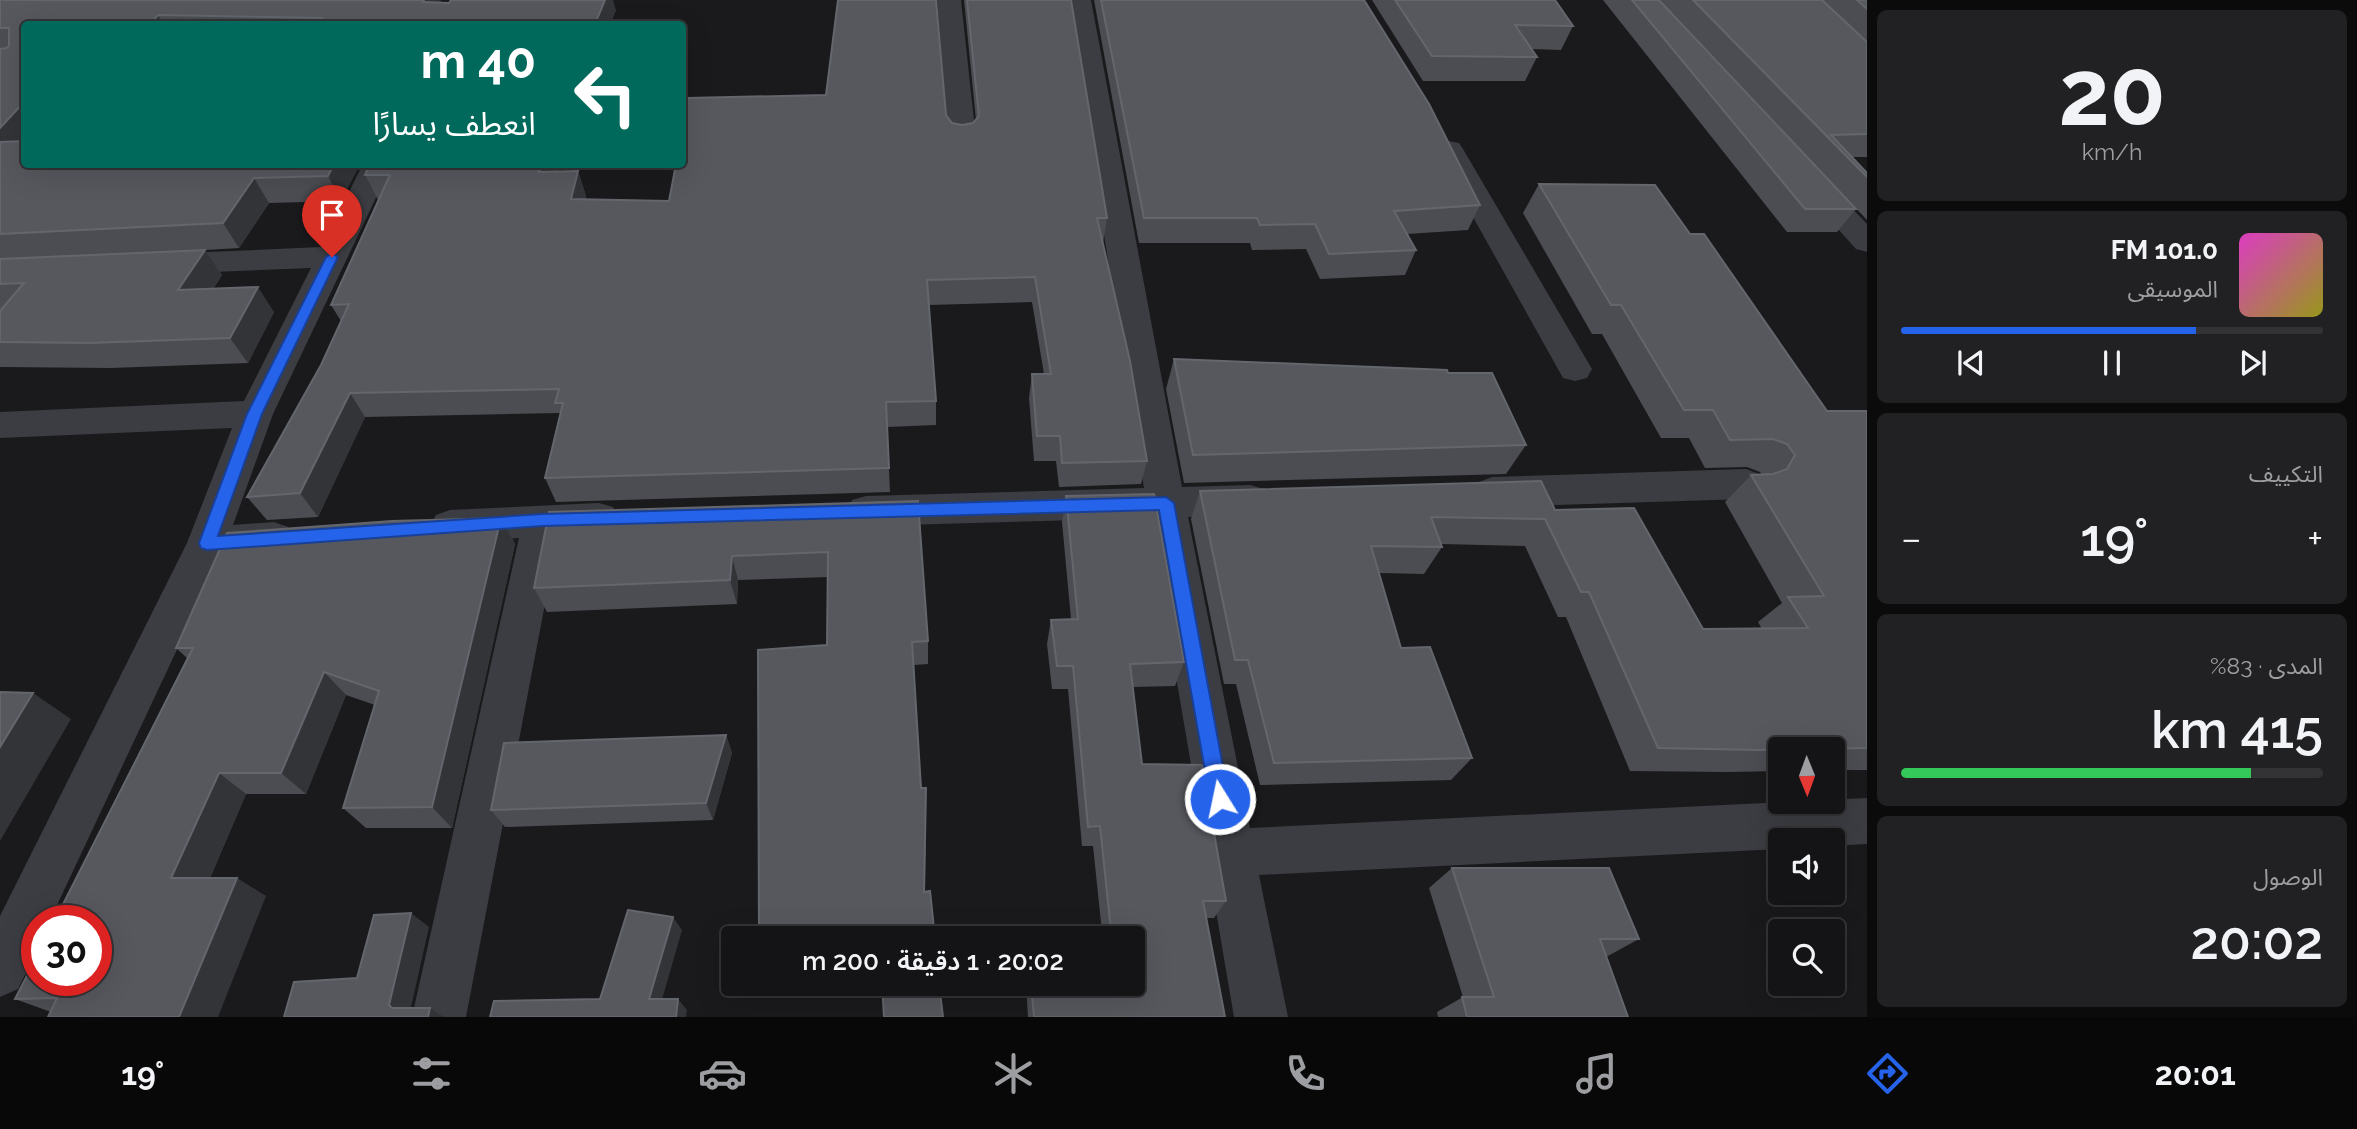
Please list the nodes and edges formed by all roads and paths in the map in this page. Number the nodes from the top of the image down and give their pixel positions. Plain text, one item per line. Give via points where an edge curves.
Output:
1 (949, 0) edge
2 (1079, 0) edge
3 (1437, 130) edge
4 (962, 139) edge
5 (1793, 162) edge
6 (376, 168) edge
7 (1867, 242) edge
8 (332, 257) junction
9 (138, 265) edge
10 (1575, 369) dead end
11 (255, 414) junction
12 (0, 425) edge
13 (1746, 484) dead end
14 (1456, 493) edge
15 (1290, 499) edge
16 (1166, 503) junction
17 (833, 512) edge
18 (639, 517) edge
19 (542, 520) junction
20 (416, 529) edge
21 (304, 536) edge
22 (207, 543) junction
23 (1867, 821) edge
24 (1229, 853) junction
25 (0, 971) edge
26 (439, 1017) edge
27 (1261, 1017) edge

1 - 4 street
2 - 16 street
3 - 10 street
5 - 7 street
6 - 8 street
8 - 9 street
8 - 11 street
11 - 12 street
11 - 22 street
13 - 14 street
15 - 16 street
16 - 17 street
16 - 24 street
18 - 19 street
19 - 20 street
19 - 26 street
21 - 22 street
22 - 25 street
23 - 24 street
24 - 27 street

